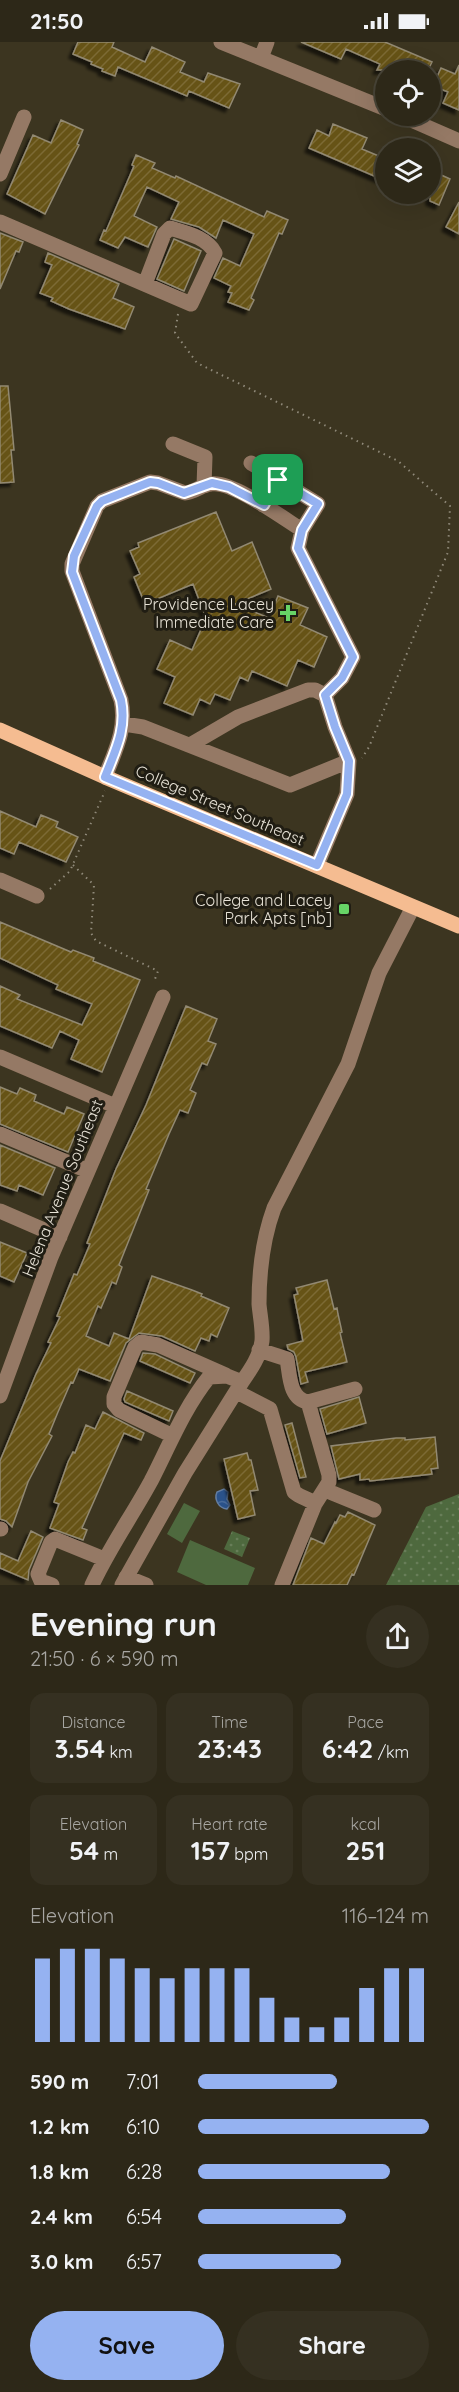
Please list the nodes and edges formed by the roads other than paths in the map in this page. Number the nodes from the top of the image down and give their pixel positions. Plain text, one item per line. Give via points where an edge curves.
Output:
1 (221, 42) edge
2 (267, 42) edge
3 (261, 58) junction
4 (375, 105) edge
5 (24, 117) dead end
6 (425, 126) edge
7 (459, 141) edge
8 (0, 174) edge
9 (0, 222) edge
10 (145, 284) junction
11 (173, 444) dead end
12 (251, 464) dead end
13 (278, 480) junction
14 (204, 486) junction
15 (264, 505) junction
16 (302, 530) junction
17 (325, 695) junction
18 (124, 724) junction
19 (0, 730) edge
20 (190, 746) junction
21 (349, 761) junction
22 (108, 778) junction
23 (317, 865) junction
24 (0, 880) edge
25 (37, 896) road end
26 (413, 907) junction
27 (459, 926) edge
28 (163, 997) dead end
29 (0, 1057) edge
30 (115, 1106) junction
31 (0, 1134) edge
32 (88, 1171) junction
33 (0, 1211) edge
34 (60, 1237) junction
35 (259, 1350) junction
36 (5, 1369) edge
37 (227, 1376) junction
38 (239, 1387) junction
39 (355, 1389) dead end
40 (0, 1396) edge
41 (308, 1402) junction
42 (173, 1436) junction
43 (325, 1490) junction
44 (315, 1504) junction
45 (374, 1510) dead end
46 (104, 1559) junction
47 (124, 1581) edge
48 (52, 1585) edge
49 (93, 1585) edge
50 (146, 1585) edge
51 (282, 1585) edge

1 - 3 street
2 - 3 street
3 - 4 street
5 - 8 street
6 - 7 street
9 - 10 street
10 - 10 street via 191,304 215,253 203,240 170,228 164,234
11 - 14 street via 204,456
12 - 13 street
13 - 15 street
13 - 16 street via 318,504
14 - 15 street via 212,483 229,487
14 - 18 street via 184,493 150,482 102,501 72,564 121,700
15 - 16 street
16 - 17 street via 298,548 353,657 342,678
17 - 20 street via 308,690 238,717
17 - 21 street
18 - 20 street
18 - 22 street
19 - 22 main road, College Street Southeast
20 - 21 street via 290,785
21 - 23 street via 347,794
22 - 23 main road, College Street Southeast
23 - 26 main road, College Street Southeast
24 - 25 street
26 - 27 main road, College Street Southeast
26 - 35 street via 379,974 348,1064 269,1220 260,1292
28 - 30 street, Helena Avenue Southeast
29 - 30 street
30 - 32 street, Helena Avenue Southeast
31 - 32 street
32 - 34 street, Helena Avenue Southeast
33 - 34 street
34 - 36 street, Helena Avenue Southeast
35 - 38 street
35 - 41 street via 287,1359 294,1393
36 - 40 street, Helena Avenue Southeast
37 - 38 street
37 - 42 street via 209,1377
37 - 42 street via 158,1345 141,1342 135,1347 114,1404
38 - 44 street via 270,1410 294,1492
38 - 47 street
39 - 41 street
41 - 43 street via 329,1475
42 - 46 street
43 - 44 street
43 - 45 street
44 - 51 street
46 - 48 street via 55,1539 38,1574 41,1581
46 - 49 street
47 - 50 street

